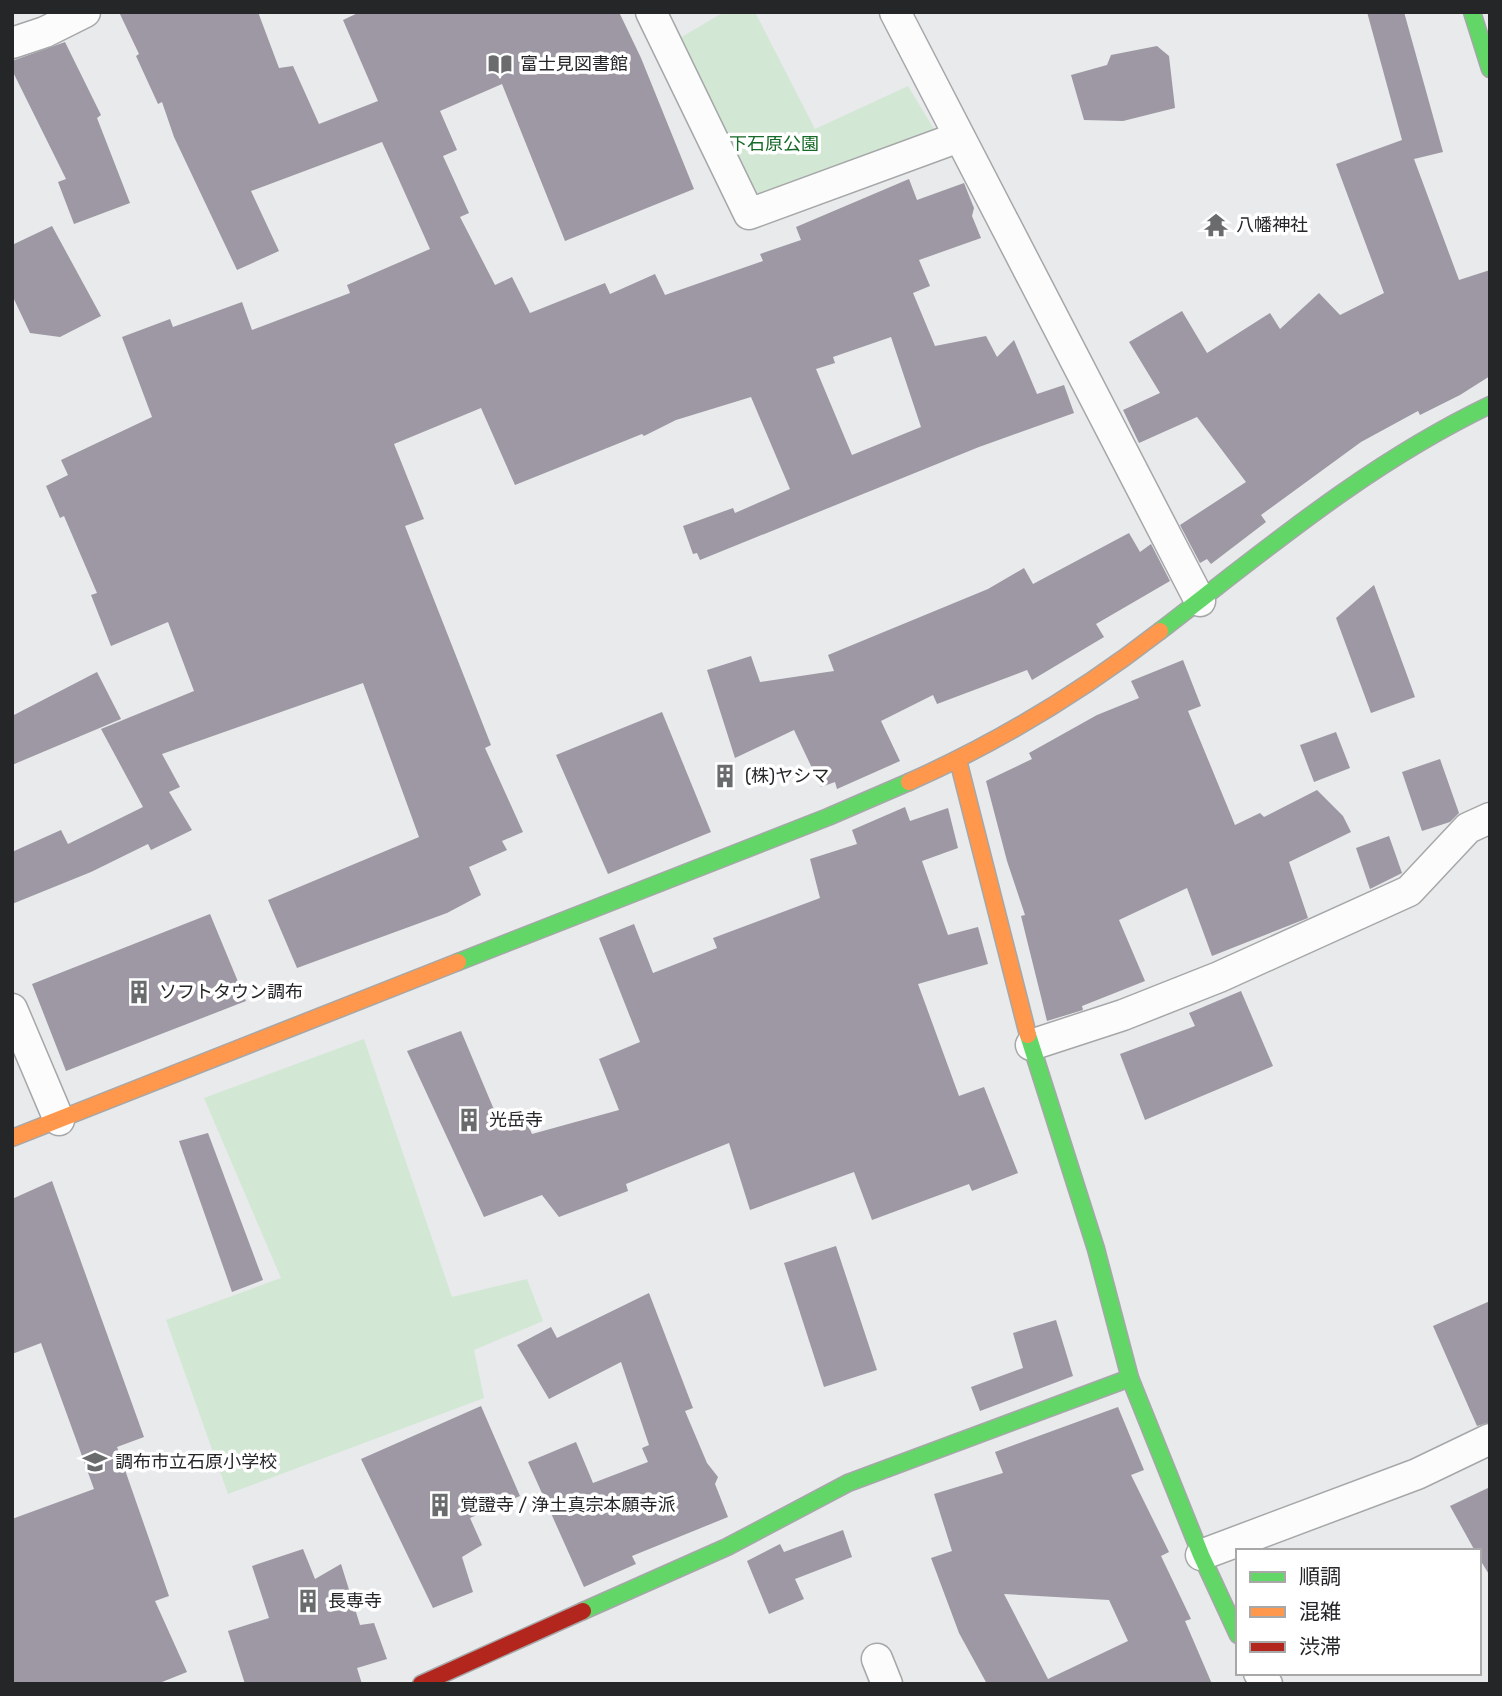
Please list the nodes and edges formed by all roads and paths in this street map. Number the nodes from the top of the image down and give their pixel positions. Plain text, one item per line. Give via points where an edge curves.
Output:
1 (85, 12) edge
2 (651, 12) edge
3 (895, 12) edge
4 (1472, 12) edge
5 (40, 22) edge
6 (12, 43) edge
7 (1490, 69) edge
8 (959, 137) junction
9 (1490, 405) edge
10 (1200, 601) junction
11 (958, 760) junction
12 (1490, 818) edge
13 (12, 1009) edge
14 (1031, 1045) junction
15 (59, 1120) junction
16 (12, 1138) edge
17 (1130, 1378) junction
18 (1490, 1439) edge
19 (1201, 1555) junction
20 (1236, 1631) edge
21 (421, 1684) edge

1 - 5 street
2 - 8 street via 749,214
3 - 8 street
4 - 7 main road
5 - 6 street
8 - 10 street
9 - 10 main road via 1434,432 1352,483
10 - 11 main road via 1077,690
11 - 14 main road
11 - 15 main road via 828,817
12 - 14 street via 1468,828 1409,891 1219,977
13 - 15 street
14 - 17 main road via 1096,1249
15 - 16 main road
17 - 19 main road
17 - 21 main road via 848,1483 727,1547
18 - 19 street via 1417,1474
19 - 20 main road

